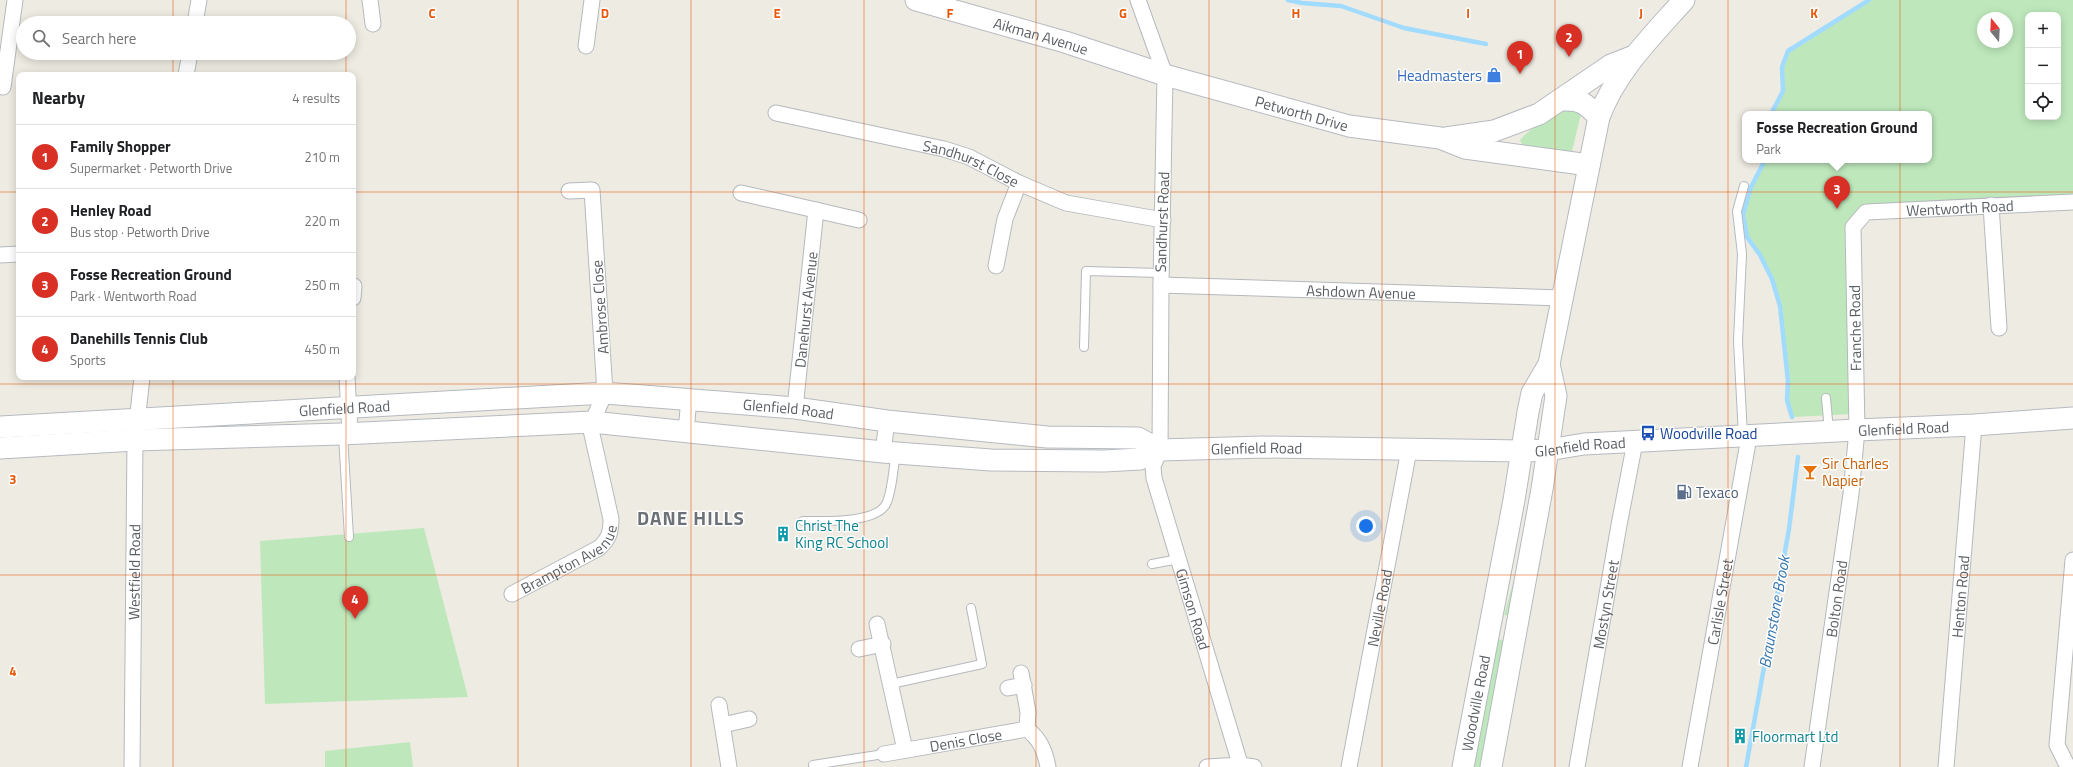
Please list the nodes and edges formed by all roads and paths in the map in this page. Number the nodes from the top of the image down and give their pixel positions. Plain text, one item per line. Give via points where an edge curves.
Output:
1 (15, 0) edge
2 (199, 0) edge
3 (370, 0) edge
4 (592, 0) edge
5 (916, 0) edge
6 (1138, 0) edge
7 (1684, 0) edge
8 (196, 16) edge
9 (373, 24) dead end
10 (586, 46) dead end
11 (1634, 56) junction
12 (189, 60) edge
13 (187, 72) edge
14 (1165, 75) junction
15 (3, 87) dead end
16 (1563, 100) junction
17 (776, 114) dead end
18 (1599, 117) junction
19 (1512, 126) junction
20 (1440, 138) junction
21 (1512, 155) junction
22 (1589, 165) junction
23 (1019, 183) junction
24 (1744, 186) dead end
25 (569, 191) dead end
26 (741, 193) dead end
27 (2073, 202) edge
28 (1991, 205) junction
29 (816, 210) junction
30 (859, 220) dead end
31 (1163, 220) junction
32 (1853, 227) joint
33 (16, 254) edge
34 (0, 255) edge
35 (996, 266) dead end
36 (1161, 279) junction
37 (1562, 298) junction
38 (1999, 328) dead end
39 (1084, 347) dead end
40 (1549, 364) junction
41 (142, 380) edge
42 (347, 380) edge
43 (605, 393) junction
44 (1826, 398) dead end
45 (689, 399) junction
46 (348, 406) junction
47 (795, 408) junction
48 (2073, 418) edge
49 (137, 419) junction
50 (887, 421) junction
51 (592, 422) junction
52 (1974, 425) junction
53 (0, 427) edge
54 (686, 430) junction
55 (1857, 430) junction
56 (1829, 432) junction
57 (346, 434) junction
58 (1746, 437) junction
59 (135, 440) junction
60 (1635, 442) junction
61 (0, 448) edge
62 (1160, 450) junction
63 (1409, 450) junction
64 (1548, 450) junction
65 (1522, 451) junction
66 (889, 453) junction
67 (803, 521) dead end
68 (349, 537) dead end
69 (1179, 559) junction
70 (2073, 560) edge
71 (1152, 564) dead end
72 (512, 594) dead end
73 (971, 608) dead end
74 (877, 624) dead end
75 (1490, 626) junction
76 (1516, 632) junction
77 (883, 644) junction
78 (859, 648) dead end
79 (891, 684) junction
80 (1008, 688) dead end
81 (719, 706) dead end
82 (750, 719) dead end
83 (723, 725) junction
84 (1027, 729) junction
85 (905, 750) junction
86 (884, 754) joint
87 (813, 765) dead end
88 (1245, 766) edge
89 (132, 767) edge
90 (729, 767) edge
91 (1048, 767) edge
92 (1207, 767) edge
93 (1349, 767) edge
94 (1463, 767) edge
95 (1492, 767) edge
96 (1577, 767) edge
97 (1690, 767) edge
98 (1812, 767) edge
99 (1946, 767) edge
100 (2068, 767) edge

1 - 15 street
2 - 8 street
3 - 9 street
4 - 10 street
5 - 14 street, Aikman Avenue via 1065,42
6 - 14 street, Sandhurst Road
7 - 11 street
11 - 16 street, Petworth Drive via 1611,64
11 - 18 street via 1606,99
12 - 13 street
14 - 20 street, Petworth Drive via 1349,126
14 - 31 street, Sandhurst Road
16 - 18 street via 1575,99 1582,102
16 - 19 street, Petworth Drive
17 - 23 street, Sandhurst Close via 944,149 969,157
18 - 22 street
19 - 20 street, Petworth Drive via 1480,134
19 - 21 street
20 - 21 street, Petworth Drive via 1465,148
21 - 22 street, Petworth Drive
22 - 37 street
23 - 31 street, Sandhurst Close via 1066,203
23 - 35 street via 1006,219
24 - 58 lane via 1737,211 1742,254 1738,341
25 - 43 street, Ambrose Close via 592,190
26 - 29 street
27 - 28 street, Wentworth Road
28 - 32 street, Wentworth Road via 1866,212
28 - 38 street
29 - 30 street
29 - 47 street, Danehurst Avenue
31 - 36 street, Sandhurst Road
32 - 55 street, Franche Road
33 - 34 street
36 - 37 street, Ashdown Avenue
36 - 39 lane via 1086,272
36 - 62 street, Sandhurst Road
37 - 40 street
40 - 64 street, Woodville Road via 1556,396
40 - 65 street, Woodville Road via 1532,394
41 - 49 street, Westfield Road
42 - 46 street
43 - 45 street, Glenfield Road
43 - 46 street, Glenfield Road
43 - 51 street, Ambrose Close
44 - 56 lane
45 - 47 street, Glenfield Road
45 - 54 street
46 - 49 street, Glenfield Road
46 - 57 street
47 - 50 street, Glenfield Road
48 - 52 street, Glenfield Road
49 - 53 street, Glenfield Road
49 - 59 street, Westfield Road
50 - 62 street, Glenfield Road via 1047,437 1138,438
50 - 66 street
51 - 54 street, Glenfield Road
51 - 57 street, Glenfield Road
51 - 72 street, Brampton Avenue via 591,430 611,519 608,540 599,548
52 - 55 street, Glenfield Road
52 - 99 street, Henton Road
54 - 66 street, Glenfield Road
55 - 56 street, Glenfield Road
55 - 98 street, Bolton Road via 1851,494
56 - 58 street, Glenfield Road
57 - 59 street, Glenfield Road
57 - 68 lane
58 - 60 street, Glenfield Road
58 - 97 street, Carlisle Street
59 - 61 street, Glenfield Road
59 - 89 street, Westfield Road
60 - 64 street, Glenfield Road via 1584,444
60 - 96 street, Mostyn Street
62 - 63 street, Glenfield Road via 1263,447
62 - 66 street, Glenfield Road via 1140,459 1104,461 991,460
62 - 69 street, Gimson Road via 1154,466 1154,478
63 - 65 street, Glenfield Road
63 - 93 street, Neville Road
64 - 65 street, Glenfield Road
64 - 76 street, Woodville Road
65 - 75 street, Woodville Road
66 - 67 lane via 887,503 878,512 847,520
69 - 71 lane
69 - 88 street, Gimson Road
70 - 100 street via 2057,745
73 - 79 lane via 982,664
74 - 77 street
75 - 76 street
75 - 94 street, Woodville Road
76 - 95 street, Woodville Road
77 - 78 street
77 - 79 street
79 - 85 street
80 - 84 street via 1022,679 1028,712
81 - 83 street
82 - 83 street
83 - 90 street
84 - 85 street, Denis Close
84 - 91 street via 1044,749
85 - 86 street, Denis Close
86 - 87 lane
88 - 92 street

